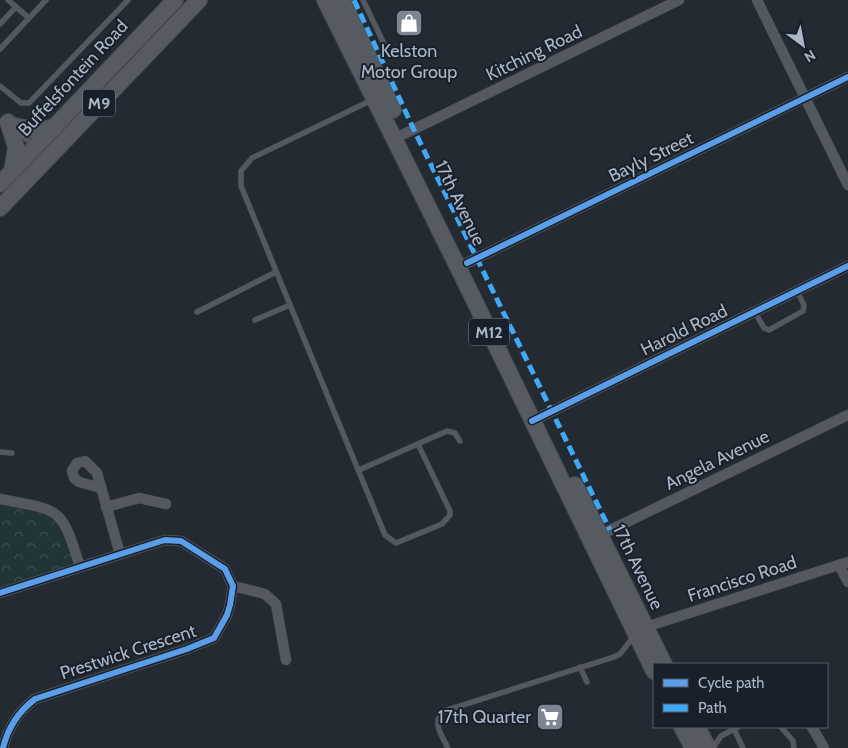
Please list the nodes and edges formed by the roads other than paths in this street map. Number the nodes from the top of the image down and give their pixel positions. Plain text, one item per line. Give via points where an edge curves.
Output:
1 (8, 0) edge
2 (128, 0) edge
3 (175, 0) edge
4 (199, 0) edge
5 (325, 0) edge
6 (342, 0) edge
7 (363, 0) edge
8 (679, 0) edge
9 (757, 0) edge
10 (43, 1) edge
11 (16, 7) junction
12 (29, 18) junction
13 (0, 24) edge
14 (0, 49) edge
15 (371, 64) junction
16 (848, 77) edge
17 (0, 86) edge
18 (380, 96) junction
19 (805, 98) junction
20 (8, 122) junction
21 (55, 127) junction
22 (404, 134) junction
23 (40, 153) junction
24 (12, 172) junction
25 (0, 184) edge
26 (848, 185) edge
27 (0, 208) edge
28 (467, 263) junction
29 (848, 266) edge
30 (276, 272) junction
31 (797, 291) junction
32 (290, 304) junction
33 (197, 312) dead end
34 (755, 312) junction
35 (255, 320) dead end
36 (848, 414) edge
37 (537, 419) junction
38 (460, 441) dead end
39 (418, 444) junction
40 (0, 452) edge
41 (12, 453) dead end
42 (359, 470) junction
43 (101, 488) dead end
44 (0, 499) edge
45 (166, 504) dead end
46 (106, 507) junction
47 (600, 535) junction
48 (120, 554) junction
49 (843, 563) edge
50 (80, 566) junction
51 (848, 582) edge
52 (233, 586) junction
53 (0, 593) edge
54 (641, 631) junction
55 (286, 660) dead end
56 (663, 663) edge
57 (580, 667) junction
58 (653, 668) edge
59 (587, 682) dead end
60 (682, 728) edge
61 (698, 728) edge
62 (736, 728) edge
63 (782, 728) edge
64 (813, 728) edge
65 (725, 734) junction
66 (3, 748) edge
67 (448, 748) edge
68 (692, 748) edge
69 (708, 748) edge
70 (713, 748) edge
71 (743, 748) edge
72 (794, 748) edge
73 (824, 748) edge

1 - 11 lane
2 - 17 lane via 29,103 20,103
3 - 21 main road, Buffelsfontein Road / M9
4 - 23 main road, Buffelsfontein Road / M9
5 - 18 main road, 17th Avenue / M12
6 - 15 main road, 17th Avenue / M12
7 - 15 lane via 386,48 381,59
8 - 22 street, Kitching Road
9 - 19 street
10 - 12 lane
11 - 12 lane
11 - 13 lane
12 - 14 lane
15 - 18 main road, 17th Avenue / M12
16 - 19 street, Bayly Street
18 - 22 main road, 17th Avenue / M12
18 - 30 lane via 270,148 244,166 240,176 243,190
18 - 37 main road, 17th Avenue / M12
19 - 26 street
19 - 28 street, Bayly Street
20 - 21 main road via 36,131
20 - 23 lane
20 - 24 main road via 16,148
21 - 23 main road, Buffelsfontein Road / M9
22 - 28 main road, 17th Avenue / M12
23 - 24 main road, Buffelsfontein Road / M9
23 - 27 main road, Buffelsfontein Road / M9
24 - 25 main road, Buffelsfontein Road / M9
28 - 37 main road, 17th Avenue / M12
29 - 31 street, Harold Road
30 - 32 lane
30 - 33 lane
31 - 34 street, Harold Road
31 - 34 lane via 804,305 803,311 769,330 764,328
32 - 35 lane
32 - 42 lane
34 - 37 street, Harold Road
36 - 47 street, Angela Avenue
37 - 47 main road, 17th Avenue / M12
37 - 54 main road, 17th Avenue / M12 via 625,612
38 - 39 lane via 451,431
39 - 42 lane
39 - 42 lane via 450,511 442,524 401,542 391,541 385,534
40 - 41 lane
43 - 46 street
44 - 50 street via 42,507 62,518
45 - 46 street via 139,498
46 - 48 street
47 - 54 main road, 17th Avenue / M12
48 - 50 street
48 - 52 street via 165,540 181,541 219,563
49 - 51 street
49 - 54 street, Francisco Road
50 - 53 street
52 - 55 street via 265,594 276,604
52 - 66 street, Prestwick Crescent via 227,615 214,638 35,699 14,721
54 - 56 main road, 17th Avenue / M12
54 - 57 lane via 620,654
54 - 58 main road, M12
57 - 59 lane
57 - 67 lane via 444,711 438,719 438,726
60 - 68 main road
61 - 65 lane via 716,737
61 - 69 main road
62 - 65 lane
62 - 71 lane
63 - 72 lane via 793,741
64 - 73 street
65 - 70 lane

